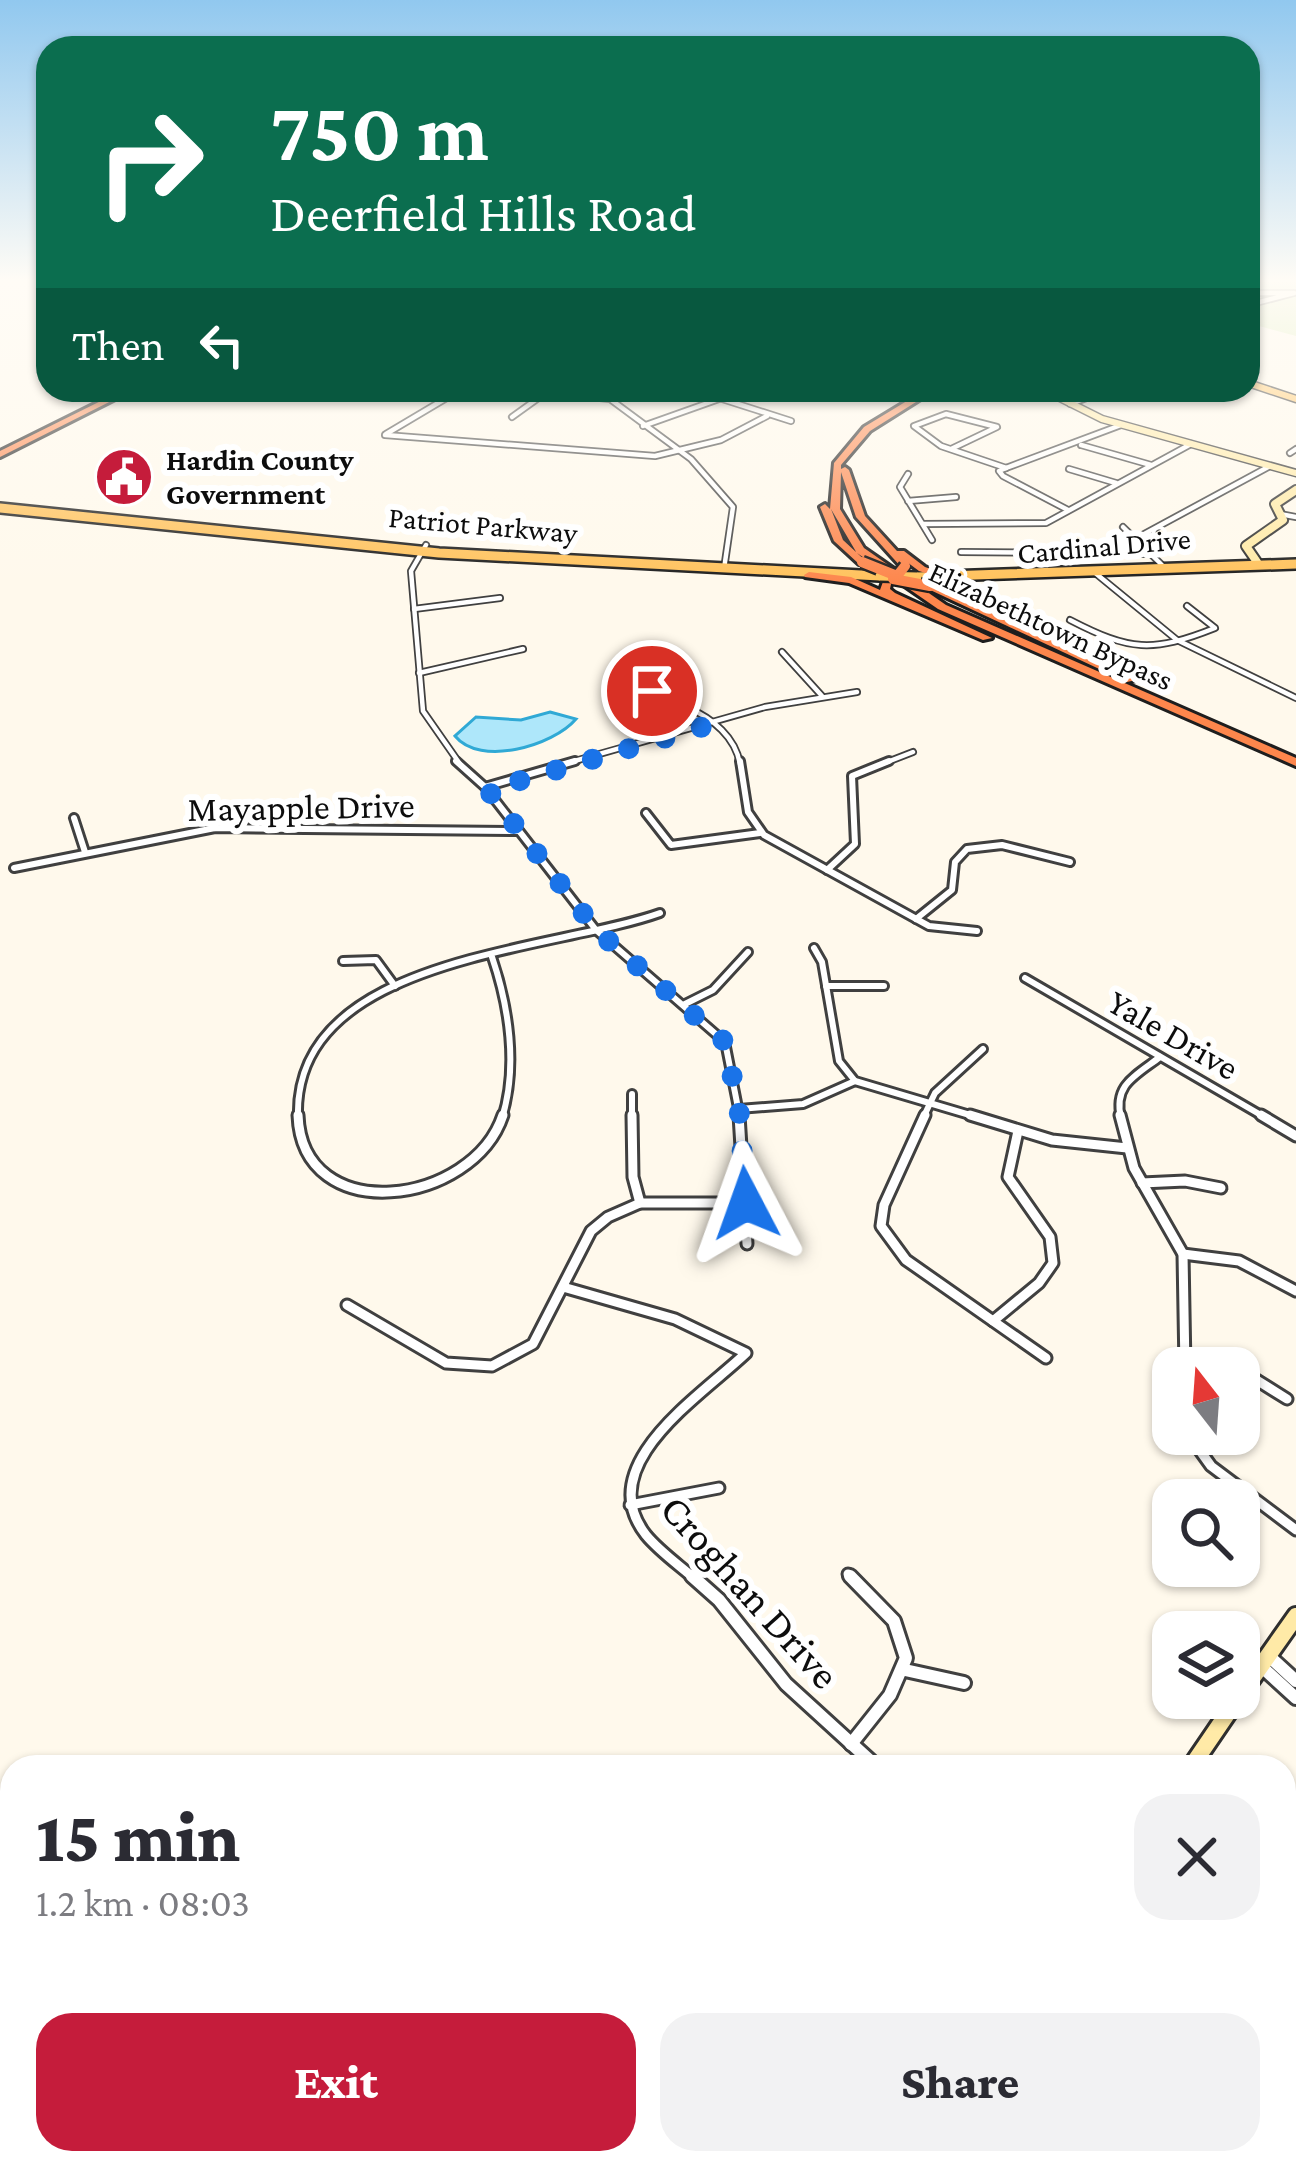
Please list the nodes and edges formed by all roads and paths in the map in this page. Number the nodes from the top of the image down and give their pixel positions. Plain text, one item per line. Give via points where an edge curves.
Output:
1 (1260, 389) edge
2 (1296, 401) edge
3 (102, 402) edge
4 (440, 402) edge
5 (533, 402) edge
6 (611, 402) edge
7 (711, 402) edge
8 (732, 402) edge
9 (912, 402) edge
10 (922, 402) edge
11 (1065, 402) edge
12 (1074, 402) edge
13 (1069, 404) junction
14 (967, 408) dead end
15 (961, 415) junction
16 (766, 416) junction
17 (512, 417) dead end
18 (791, 422) dead end
19 (1119, 424) junction
20 (641, 427) junction
21 (1080, 444) junction
22 (1194, 445) junction
23 (951, 448) junction
24 (680, 451) junction
25 (0, 452) edge
26 (1151, 465) junction
27 (1270, 466) junction
28 (841, 468) junction
29 (1006, 468) junction
30 (1069, 470) dead end
31 (1296, 472) edge
32 (908, 474) dead end
33 (1118, 484) junction
34 (1296, 490) edge
35 (956, 497) dead end
36 (908, 501) junction
37 (0, 505) edge
38 (1070, 511) junction
39 (1280, 514) junction
40 (1296, 517) edge
41 (923, 524) junction
42 (1123, 527) dead end
43 (831, 529) junction
44 (1135, 539) junction
45 (932, 540) dead end
46 (886, 543) junction
47 (425, 547) junction
48 (961, 552) dead end
49 (1151, 554) junction
50 (1257, 562) junction
51 (1296, 564) edge
52 (1162, 565) junction
53 (724, 569) junction
54 (1094, 572) junction
55 (819, 574) junction
56 (892, 575) junction
57 (916, 577) joint
58 (951, 578) junction
59 (967, 578) junction
60 (500, 598) dead end
61 (1187, 606) dead end
62 (981, 607) junction
63 (413, 609) junction
64 (933, 617) junction
65 (1070, 620) dead end
66 (1177, 640) junction
67 (523, 649) dead end
68 (782, 652) dead end
69 (419, 673) junction
70 (857, 692) dead end
71 (606, 695) dead end
72 (1160, 695) junction
73 (823, 698) junction
74 (1296, 698) edge
75 (1174, 709) junction
76 (709, 725) junction
77 (913, 752) dead end
78 (1296, 757) edge
79 (486, 789) junction
80 (646, 813) dead end
81 (209, 816) dead end
82 (74, 818) dead end
83 (215, 828) junction
84 (520, 832) junction
85 (761, 832) junction
86 (86, 852) junction
87 (1070, 862) dead end
88 (14, 868) dead end
89 (827, 870) junction
90 (660, 913) dead end
91 (916, 919) junction
92 (596, 930) junction
93 (977, 932) dead end
94 (814, 948) dead end
95 (748, 952) dead end
96 (492, 957) junction
97 (344, 961) dead end
98 (1025, 978) dead end
99 (394, 986) junction
100 (826, 986) junction
101 (884, 986) dead end
102 (685, 1004) junction
103 (982, 1049) dead end
104 (1160, 1057) junction
105 (855, 1081) junction
106 (632, 1094) dead end
107 (929, 1105) junction
108 (739, 1109) junction
109 (1018, 1130) junction
110 (1296, 1136) edge
111 (1127, 1148) junction
112 (1142, 1183) junction
113 (1221, 1188) dead end
114 (640, 1203) junction
115 (746, 1203) junction
116 (747, 1244) dead end
117 (1183, 1254) junction
118 (563, 1287) junction
119 (1296, 1291) edge
120 (347, 1305) dead end
121 (993, 1321) junction
122 (1185, 1347) edge
123 (1046, 1358) dead end
124 (1260, 1382) edge
125 (1287, 1399) dead end
126 (1200, 1455) edge
127 (719, 1488) dead end
128 (630, 1505) junction
129 (1296, 1530) edge
130 (848, 1574) dead end
131 (1296, 1616) edge
132 (1264, 1661) junction
133 (1260, 1667) edge
134 (905, 1670) junction
135 (1296, 1682) edge
136 (964, 1683) dead end
137 (1296, 1698) edge
138 (1224, 1719) edge
139 (851, 1744) junction
140 (863, 1755) edge
141 (1199, 1755) edge

1 - 2 main road
3 - 25 highway
4 - 24 street via 385,435 649,456
5 - 17 street
6 - 20 street
7 - 20 street
8 - 16 street
9 - 28 highway via 861,434
10 - 28 highway via 872,433
11 - 13 street
12 - 13 street
13 - 19 street
14 - 15 street
15 - 23 street via 997,430
15 - 23 street via 933,415 914,428
16 - 18 street
16 - 24 street
19 - 21 street
19 - 22 street
20 - 24 street
21 - 26 street
21 - 29 street
22 - 26 street
22 - 27 street
23 - 29 street
24 - 53 street via 733,507
26 - 33 street
27 - 31 street
27 - 44 street
28 - 43 highway via 825,490
28 - 46 highway via 852,503
28 - 72 highway, Elizabethtown Bypass via 854,527 916,585
28 - 75 highway, Elizabethtown Bypass via 832,496 840,522 892,578
29 - 38 street via 999,472
30 - 33 street
32 - 36 street via 900,487
33 - 38 street
34 - 39 street via 1275,504
35 - 36 street
36 - 41 street
37 - 47 main road, Patriot Parkway
38 - 41 street via 1042,523
39 - 40 street
39 - 50 street via 1281,522 1245,548
41 - 45 street
42 - 44 street
43 - 55 highway via 848,564
43 - 56 highway, bridge via 862,562
44 - 49 street
46 - 56 highway
46 - 58 highway
47 - 53 main road, Patriot Parkway
47 - 63 street via 411,571
48 - 49 street
49 - 52 street
50 - 51 main road, Cardinal Drive
50 - 52 main road, Cardinal Drive
52 - 54 main road, Cardinal Drive
53 - 55 main road, Patriot Parkway
54 - 59 main road, Cardinal Drive
54 - 66 street
55 - 56 main road, Patriot Parkway
55 - 64 highway
56 - 57 main road, Patriot Parkway, bridge
56 - 62 highway, bridge
56 - 64 highway via 885,590
57 - 58 main road, Cardinal Drive
58 - 59 main road, Cardinal Drive
59 - 62 highway via 952,586
60 - 63 street
61 - 66 street via 1216,626
62 - 72 highway
63 - 69 street
64 - 75 highway
65 - 66 street via 1133,651
66 - 74 street
67 - 69 street
68 - 73 street
69 - 79 street via 429,723
70 - 73 street
71 - 76 street via 665,694
72 - 78 highway, Elizabethtown Bypass
73 - 76 street
75 - 78 highway, Elizabethtown Bypass
76 - 79 street
76 - 85 street via 740,754 748,812
77 - 89 street via 852,776 855,844
79 - 84 street
80 - 85 street via 671,845
81 - 83 street
82 - 86 street
83 - 84 street, Mayapple Drive
83 - 86 street, Mayapple Drive
84 - 92 street
85 - 89 street
86 - 88 street, Mayapple Drive
87 - 91 street via 1002,845 967,849 955,862 952,890
89 - 91 street
90 - 92 street
91 - 93 street
92 - 96 street
92 - 102 street
94 - 100 street
95 - 102 street via 713,990
96 - 99 street
96 - 99 street via 510,1024 496,1136 476,1160 425,1185 366,1190 314,1170 296,1133 297,1097 307,1062 329,1030
97 - 99 street via 376,960
98 - 104 street, Yale Drive
100 - 101 street
100 - 105 street via 839,1061
102 - 108 street via 731,1054
103 - 107 street
104 - 110 street, Yale Drive
104 - 111 street via 1117,1092
105 - 107 street
105 - 108 street via 803,1104
106 - 114 street
107 - 109 street
107 - 121 street via 881,1226 899,1253
108 - 115 street
109 - 111 street
109 - 121 street via 1009,1180 1048,1234 1054,1256 1041,1281
111 - 112 street
112 - 113 street
112 - 117 street
114 - 115 street
114 - 118 street via 591,1231
115 - 116 street
117 - 119 street via 1239,1262
117 - 122 street
118 - 120 street via 527,1351 474,1368 446,1363
118 - 128 street, Croghan Drive via 675,1319 746,1353 640,1455
121 - 123 street
124 - 125 street
126 - 129 street
127 - 128 street
128 - 139 street, Croghan Drive via 646,1535 719,1600 786,1684
130 - 134 street via 896,1622
131 - 132 street
132 - 133 street
132 - 135 street
132 - 137 street
134 - 136 street
134 - 139 street via 891,1700
138 - 141 street
139 - 140 street, Croghan Drive

